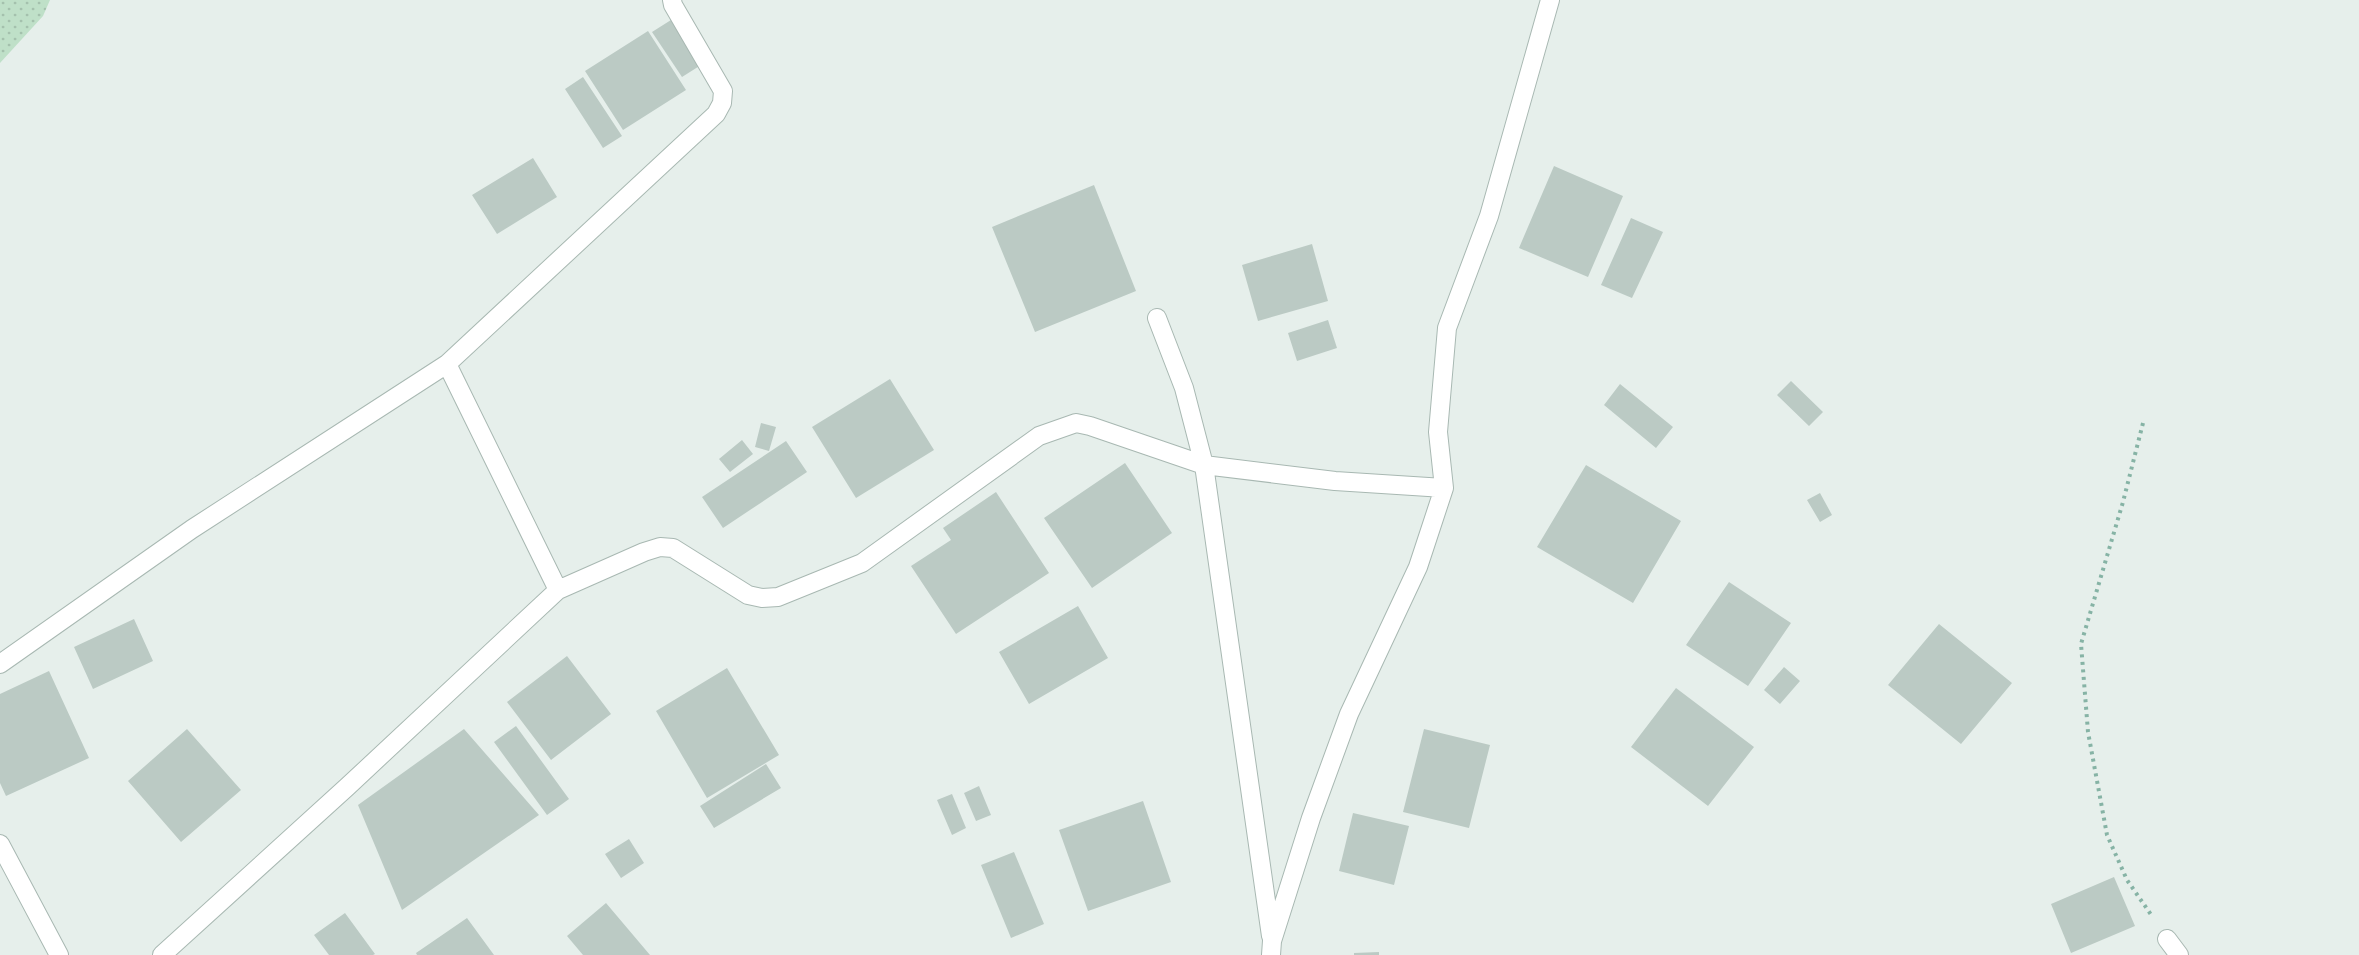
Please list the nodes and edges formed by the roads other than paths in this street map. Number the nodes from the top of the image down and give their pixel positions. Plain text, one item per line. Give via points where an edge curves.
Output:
1 (672, 0) edge
2 (1550, 0) edge
3 (1157, 318) dead end
4 (447, 364) junction
5 (1204, 465) junction
6 (1444, 488) junction
7 (558, 590) junction
8 (0, 664) edge
9 (0, 844) edge
10 (2168, 939) road end
11 (1271, 948) edge
12 (59, 955) edge
13 (162, 955) edge
14 (2179, 955) edge

1 - 4 street via 723,91 716,114
2 - 6 street via 1489,216 1447,328 1438,432
3 - 5 street via 1184,388
4 - 7 street
4 - 8 street via 192,529
5 - 6 street via 1335,481
5 - 7 street via 1076,423 1039,436 862,562 778,597 748,595 673,548 660,547
5 - 11 street
6 - 11 street via 1418,567 1349,714 1311,818
7 - 13 street
9 - 12 street
10 - 14 street

